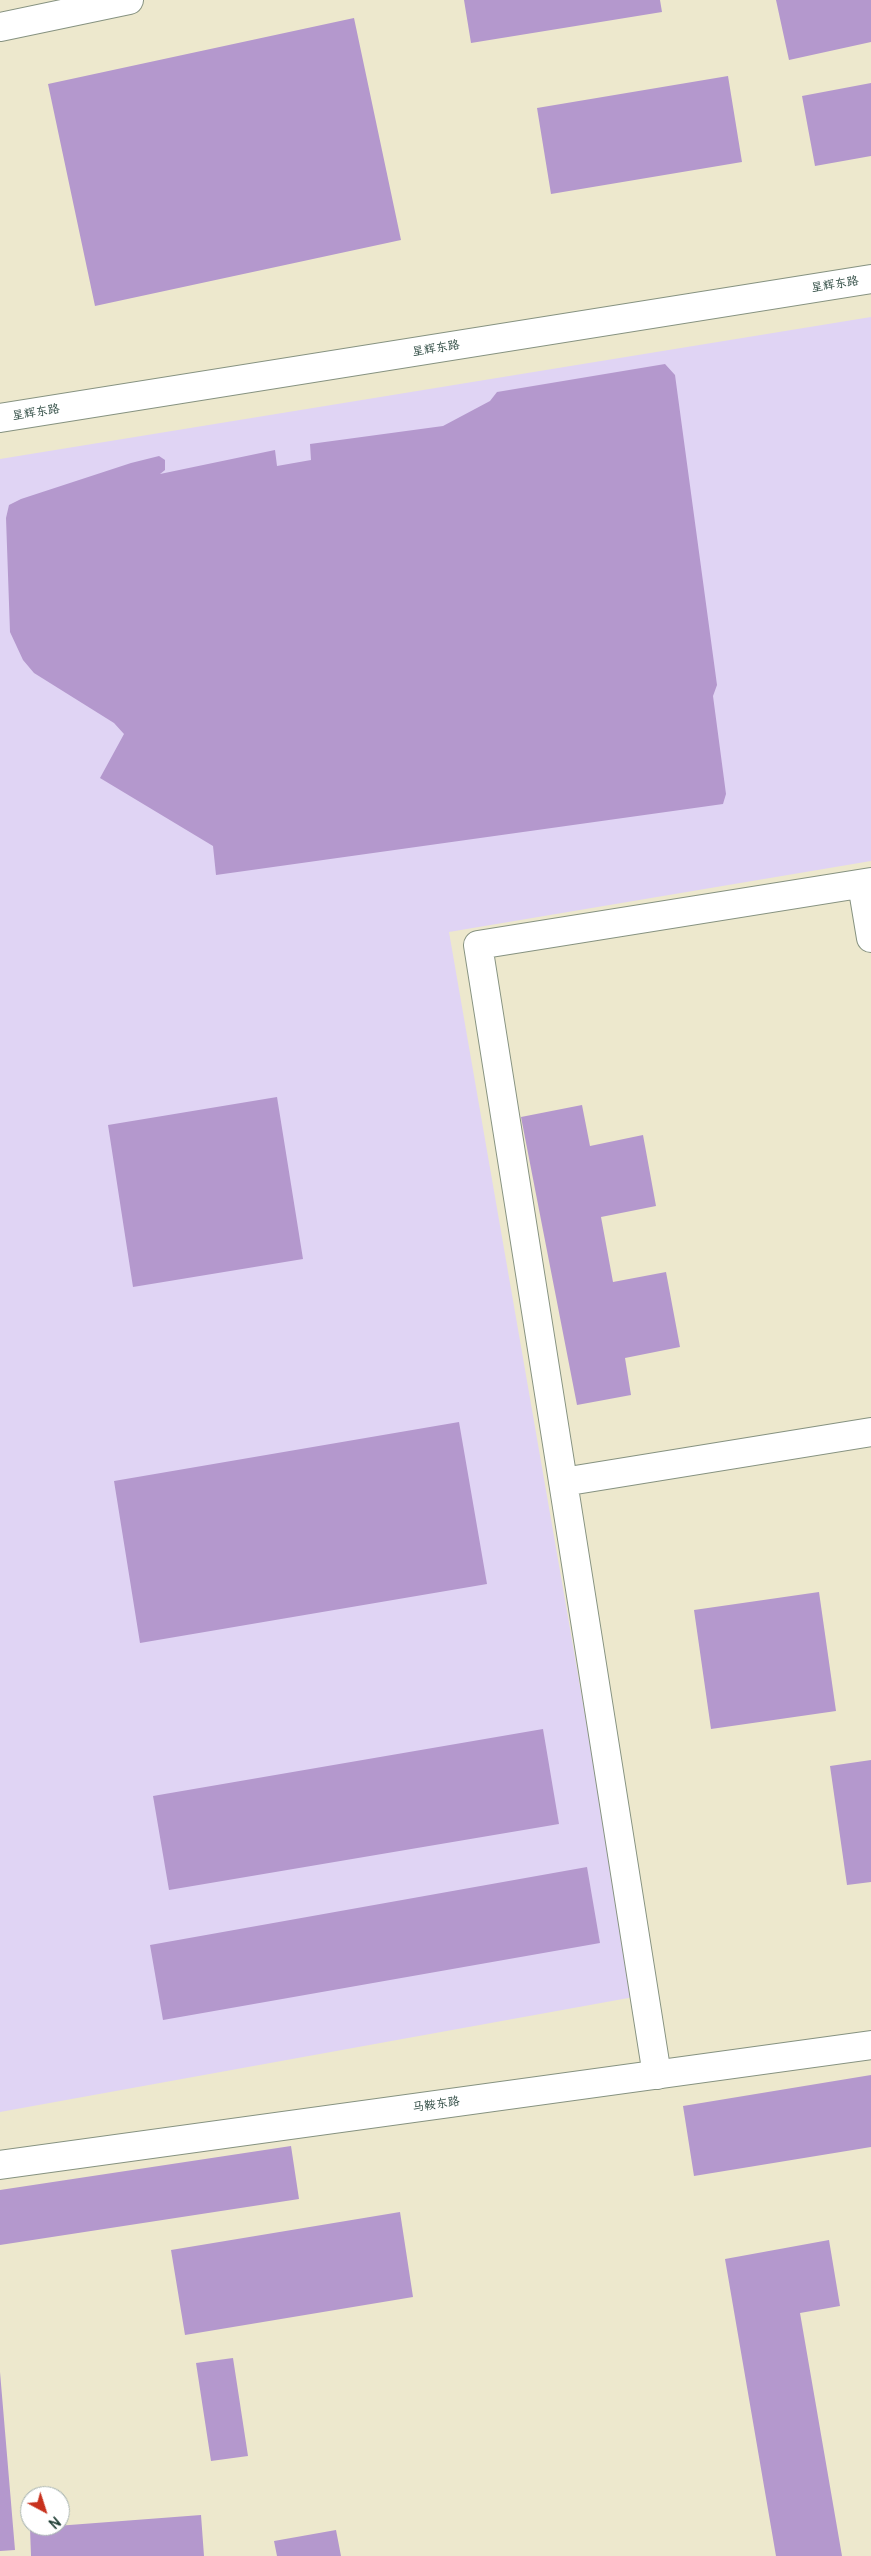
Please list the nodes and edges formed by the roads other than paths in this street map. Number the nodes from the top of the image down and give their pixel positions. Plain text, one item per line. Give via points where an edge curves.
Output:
1 (129, 0) edge
2 (0, 27) edge
3 (871, 279) edge
4 (0, 418) edge
5 (866, 883) edge
6 (871, 938) edge
7 (871, 1432) edge
8 (563, 1482) junction
9 (871, 2045) edge
10 (657, 2075) junction
11 (0, 2164) edge

1 - 2 street
3 - 4 street, 星辉东路
5 - 6 street
5 - 8 street via 478,944
7 - 8 street
8 - 10 street
9 - 10 street, 马鞍东路
10 - 11 street, 马鞍东路

